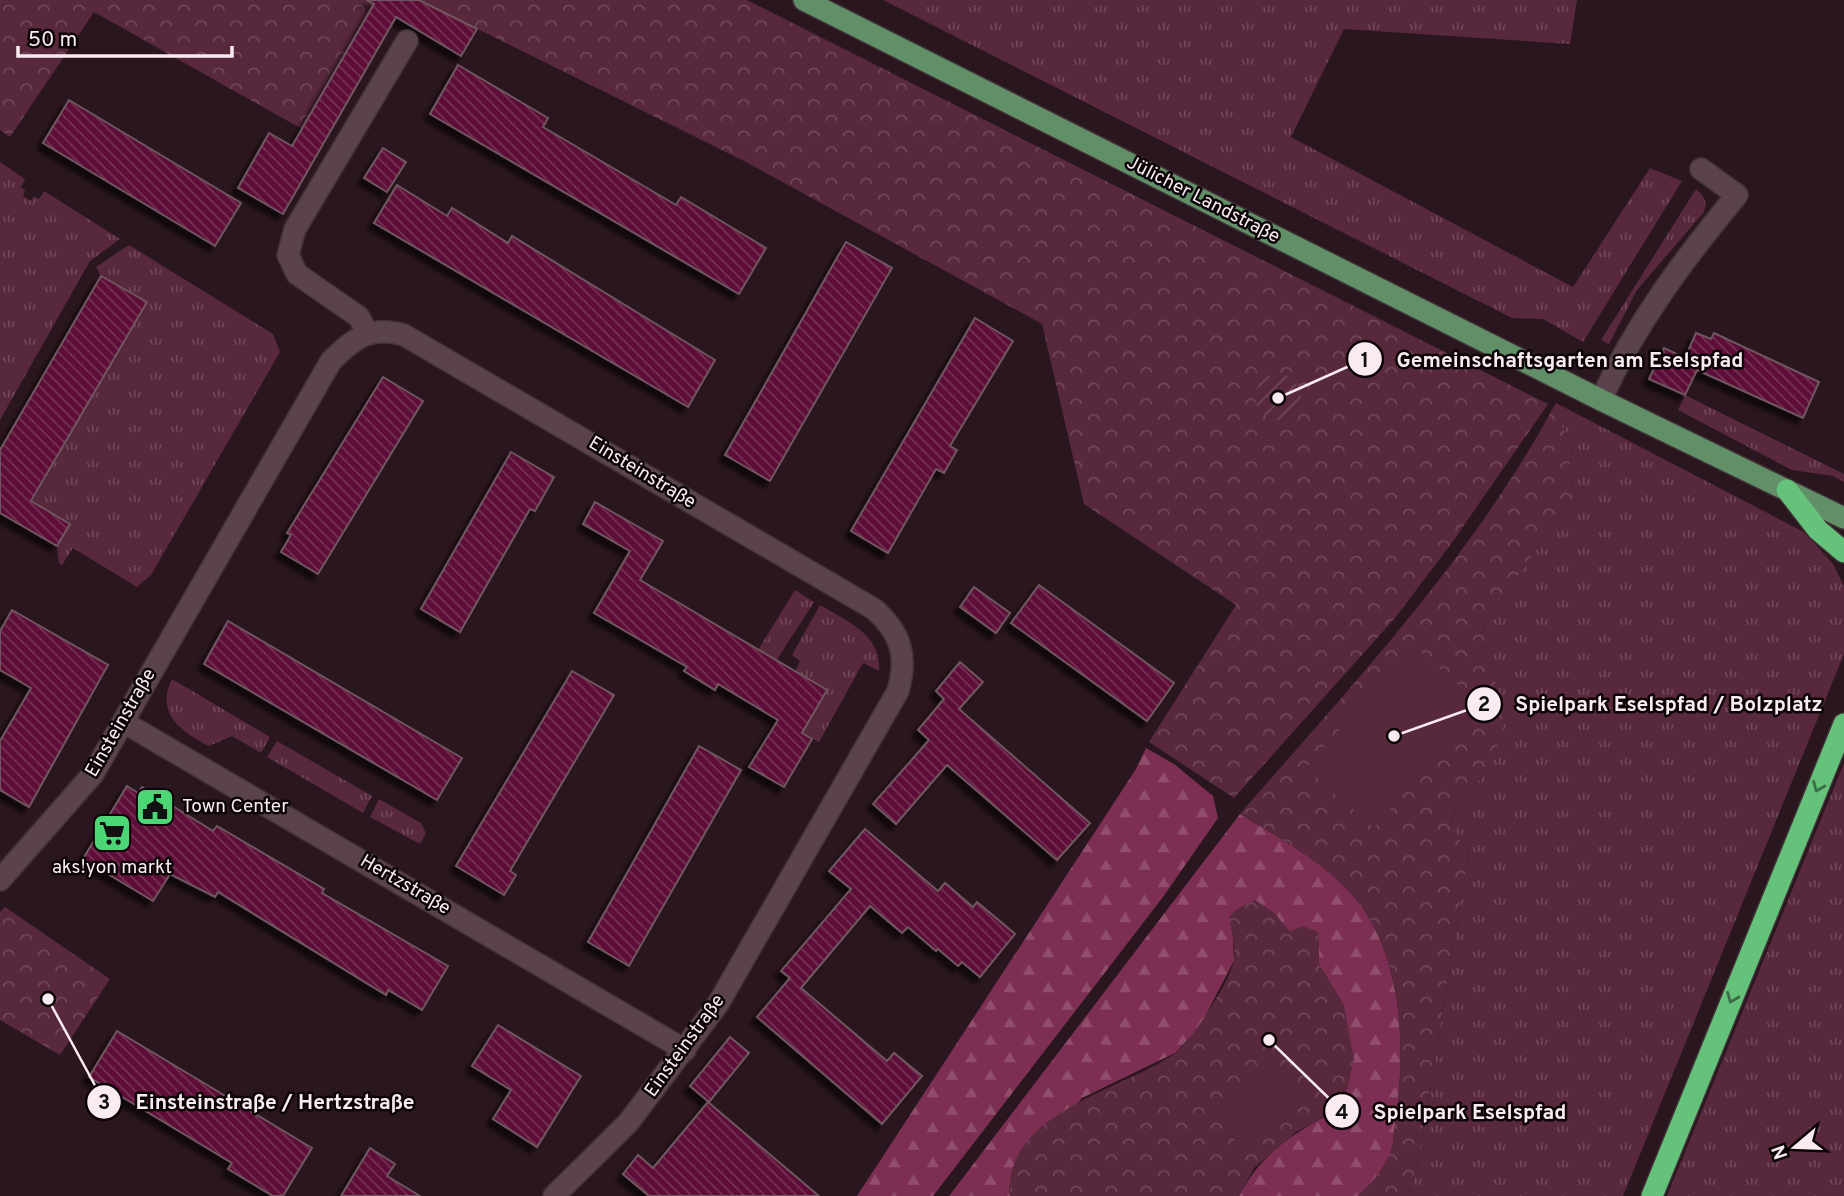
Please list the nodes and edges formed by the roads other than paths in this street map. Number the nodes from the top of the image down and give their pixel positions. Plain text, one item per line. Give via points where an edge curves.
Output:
1 (804, 0) edge
2 (407, 41) dead end
3 (1701, 169) dead end
4 (368, 334) junction
5 (1601, 400) junction
6 (1787, 490) junction
7 (1844, 518) edge
8 (1844, 552) edge
9 (125, 723) junction
10 (1844, 724) edge
11 (0, 880) edge
12 (685, 1050) junction
13 (554, 1196) edge
14 (1651, 1196) edge

1 - 5 main road, Jülicher Landstraße
2 - 4 street via 295,229 288,255 297,274 359,317
3 - 5 street via 1737,195 1662,289
4 - 9 street, Einsteinstraße via 349,343 331,361
4 - 12 street, Einsteinstraße via 387,330 404,335 518,400 874,610 890,623 900,642 904,672 898,691 718,1004
5 - 6 main road, Jülicher Landstraße
6 - 7 main road, Jülicher Landstraße
6 - 8 highway via 1818,530
9 - 11 street, Einsteinstraße via 93,775
9 - 12 street, Hertzstraße
10 -> 14 highway
12 - 13 street, Einsteinstraße via 628,1123

